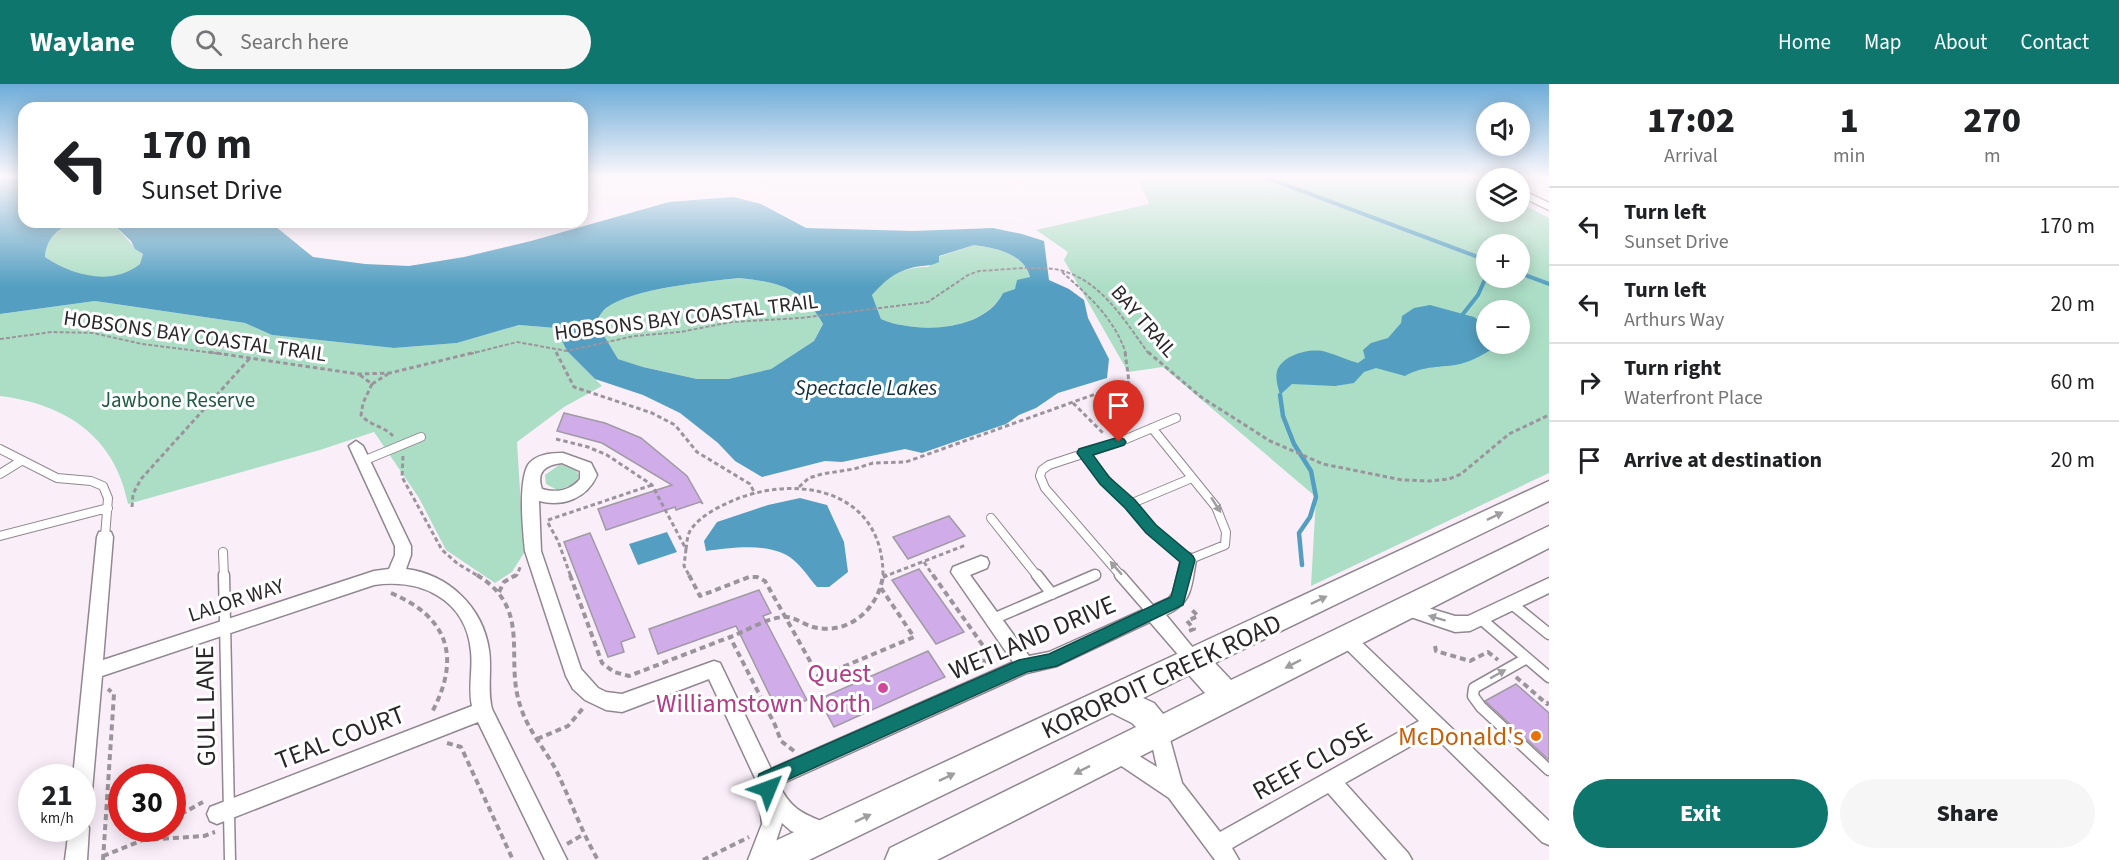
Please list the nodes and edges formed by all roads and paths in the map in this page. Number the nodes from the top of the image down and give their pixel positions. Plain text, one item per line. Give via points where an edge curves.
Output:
1 (1052, 269) joint
2 (1060, 271) junction
3 (0, 339) edge
4 (556, 352) junction
5 (251, 357) junction
6 (390, 373) junction
7 (372, 384) dead end
8 (1073, 403) junction
9 (1549, 415) edge
10 (1176, 418) dead end
11 (1152, 428) junction
12 (421, 437) dead end
13 (556, 439) dead end
14 (1110, 439) dead end
15 (0, 449) edge
16 (1084, 453) junction
17 (359, 454) joint
18 (21, 460) junction
19 (0, 474) edge
20 (1192, 478) junction
21 (531, 480) junction
22 (652, 485) junction
23 (799, 488) junction
24 (1549, 490) edge
25 (755, 494) junction
26 (563, 496) junction
27 (1130, 504) junction
28 (132, 507) dead end
29 (108, 508) junction
30 (991, 518) dead end
31 (536, 521) junction
32 (0, 536) edge
33 (1549, 536) edge
34 (105, 537) joint
35 (966, 546) dead end
36 (686, 549) junction
37 (533, 551) junction
38 (223, 552) dead end
39 (1188, 560) junction
40 (924, 562) junction
41 (981, 563) dead end
42 (395, 575) junction
43 (1096, 575) dead end
44 (882, 578) junction
45 (1549, 585) edge
46 (881, 588) junction
47 (388, 592) dead end
48 (499, 592) dead end
49 (1052, 594) junction
50 (1512, 604) junction
51 (1405, 608) junction
52 (1153, 613) junction
53 (786, 617) junction
54 (993, 619) junction
55 (1482, 619) junction
56 (225, 628) junction
57 (1549, 634) edge
58 (730, 638) junction
59 (1346, 638) junction
60 (1435, 646) dead end
61 (1488, 652) dead end
62 (1527, 658) junction
63 (1194, 660) junction
64 (1025, 665) junction
65 (101, 669) junction
66 (984, 671) dead end
67 (1549, 677) edge
68 (594, 695) junction
69 (1227, 697) junction
70 (1113, 699) junction
71 (483, 711) junction
72 (1433, 723) junction
73 (436, 730) junction
74 (1159, 731) junction
75 (537, 738) dead end
76 (803, 751) dead end
77 (1118, 752) junction
78 (86, 764) edge
79 (1549, 770) edge
80 (766, 781) junction
81 (1330, 781) junction
82 (1176, 791) junction
83 (223, 811) junction
84 (772, 824) junction
85 (829, 834) junction
86 (1549, 835) edge
87 (78, 842) edge
88 (139, 842) edge
89 (1223, 853) edge
90 (103, 858) edge
91 (76, 860) edge
92 (230, 860) edge
93 (513, 860) edge
94 (556, 860) edge
95 (703, 860) edge
96 (759, 860) edge
97 (772, 860) edge
98 (902, 860) edge
99 (1401, 860) edge

1 - 2 path, BAY TRAIL
1 - 4 path, HOBSONS BAY COASTAL TRAIL via 979,271 928,302 732,322
2 - 8 path via 1100,308 1127,358 1129,382
2 - 9 path, BAY TRAIL via 1102,293 1151,356 1201,397 1297,455 1402,480 1449,479 1461,474 1509,434
3 - 5 path, HOBSONS BAY COASTAL TRAIL via 75,332
4 - 6 path, HOBSONS BAY COASTAL TRAIL via 526,341 517,342
4 - 25 path via 574,387 652,413 675,425 697,452 750,484
5 - 6 path, HOBSONS BAY COASTAL TRAIL via 358,374
5 - 28 path via 141,479 133,494
6 - 7 path
8 - 14 path
8 - 23 path via 906,462 874,463 825,473 804,480
10 - 11 lane
11 - 16 lane
11 - 20 lane
12 - 17 lane
13 - 22 path via 607,455
15 - 18 lane
16 - 27 lane
52 -> 16 lane via 1045,488 1040,476 1045,467
17 - 42 street via 403,546
18 - 19 lane
18 - 29 lane via 62,480 101,485 108,493
20 - 27 lane
20 -> 39 lane via 1218,507 1227,540 1225,545
21 - 26 street via 539,495
21 - 26 street via 535,467 546,459 563,458 584,465 589,472 586,483
21 - 31 street
22 - 31 path
22 - 36 path
23 - 25 path
23 - 44 path via 837,497 864,517 882,552
63 -> 24 main road, KOROROIT CREEK ROAD
25 - 36 path via 718,506 703,517 689,533
26 - 31 street via 537,504 531,511
27 - 39 lane via 1151,529
29 - 32 lane
29 - 34 lane
30 - 49 lane
31 - 37 street
31 - 58 path via 558,541 609,671 628,676
33 - 51 main road, KOROROIT CREEK ROAD
34 - 65 street
35 - 40 path
36 - 53 path via 684,566 700,596 757,577 765,581
37 - 48 path via 517,575 504,582
37 - 68 street via 573,673
38 - 56 lane, GULL LANE
39 - 52 street, WETLAND DRIVE via 1180,597
40 - 44 path
40 - 66 path via 984,647
41 - 54 street via 959,572
42 - 56 street, LALOR WAY via 374,578
42 - 71 street via 422,579 438,587 468,615 480,650 478,692
43 - 49 lane
44 - 46 path
45 - 50 street
46 - 53 path via 867,612 838,628 819,629
46 - 53 path via 914,637 819,677
47 - 73 path via 422,608 446,643 447,682 431,713
49 - 54 lane
50 - 55 street
50 - 57 lane
55 -> 51 street via 1455,624
51 - 59 main road, KOROROIT CREEK ROAD
52 - 63 street
52 - 64 street, WETLAND DRIVE via 1051,660
53 - 58 path
54 - 64 street
55 - 62 lane
56 - 65 street, LALOR WAY
56 - 83 lane, GULL LANE
58 - 76 path via 782,744 795,752
59 -> 69 main road, KOROROIT CREEK ROAD
59 - 72 street
60 - 61 path via 1436,651 1470,661
62 - 67 lane
79 -> 62 lane via 1480,707 1472,693 1474,688
63 - 69 main road
63 - 70 main road, KOROROIT CREEK ROAD
64 - 80 street, WETLAND DRIVE
65 - 78 street
65 - 90 path via 111,680 108,688 114,694
68 - 75 path via 568,726
68 - 80 street via 608,702 628,702 714,669
69 - 74 main road, KOROROIT CREEK ROAD
70 - 74 main road via 1143,713
85 -> 70 main road, KOROROIT CREEK ROAD
71 - 73 street, TEAL COURT
71 - 94 street
72 - 81 street, REEF CLOSE
72 - 86 street
73 - 83 street, TEAL COURT
73 - 93 path via 441,745 461,747
74 - 77 main road, KOROROIT CREEK ROAD
74 - 82 street
77 - 82 street
77 -> 98 main road, KOROROIT CREEK ROAD
80 - 84 street
80 - 85 street via 788,817
81 - 89 street, REEF CLOSE
81 - 99 street
82 - 89 street
83 - 92 lane, GULL LANE
84 - 95 path
84 - 96 street
85 - 97 main road, KOROROIT CREEK ROAD
87 - 91 street
88 - 90 path

